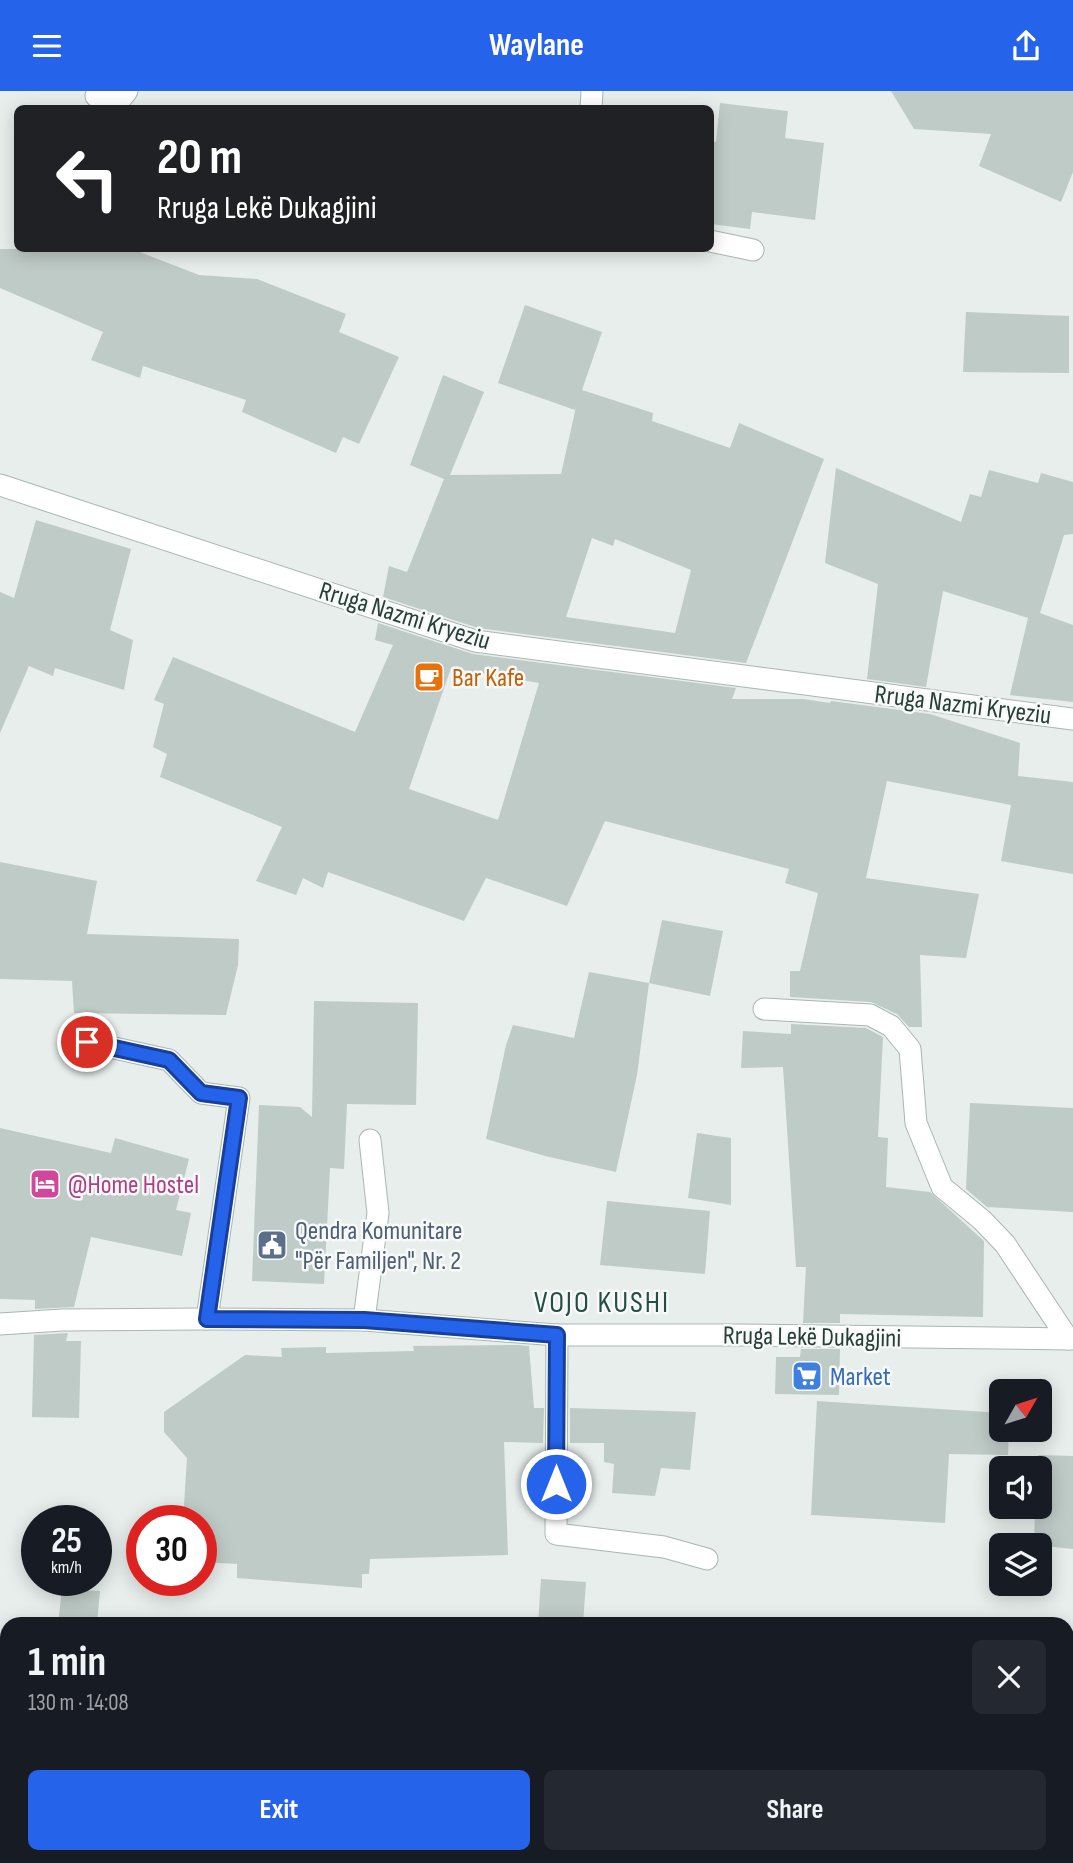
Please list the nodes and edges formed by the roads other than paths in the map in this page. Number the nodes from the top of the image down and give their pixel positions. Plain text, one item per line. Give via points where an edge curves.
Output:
1 (127, 91) edge
2 (96, 96) dead end
3 (714, 242) edge
4 (753, 250) dead end
5 (0, 485) edge
6 (1073, 719) edge
7 (764, 1009) dead end
8 (87, 1042) dead end
9 (370, 1140) dead end
10 (1073, 1315) edge
11 (207, 1319) junction
12 (364, 1320) junction
13 (0, 1324) edge
14 (557, 1335) junction
15 (1071, 1339) edge
16 (707, 1559) dead end

1 - 2 street via 118,102
3 - 4 street
5 - 6 street, Rruga Nazmi Kryeziu via 475,641
7 - 15 street via 870,1015 891,1026 910,1049 916,1123 942,1187 1006,1244
8 - 11 street via 169,1060 201,1093 239,1098
9 - 12 street via 378,1213
10 - 15 street
11 - 12 street, Rruga Lekë Dukagjini
11 - 13 street, Rruga Lekë Dukagjini
12 - 14 street, Rruga Lekë Dukagjini
14 - 15 street, Rruga Lekë Dukagjini
14 - 16 street via 556,1534 664,1547

